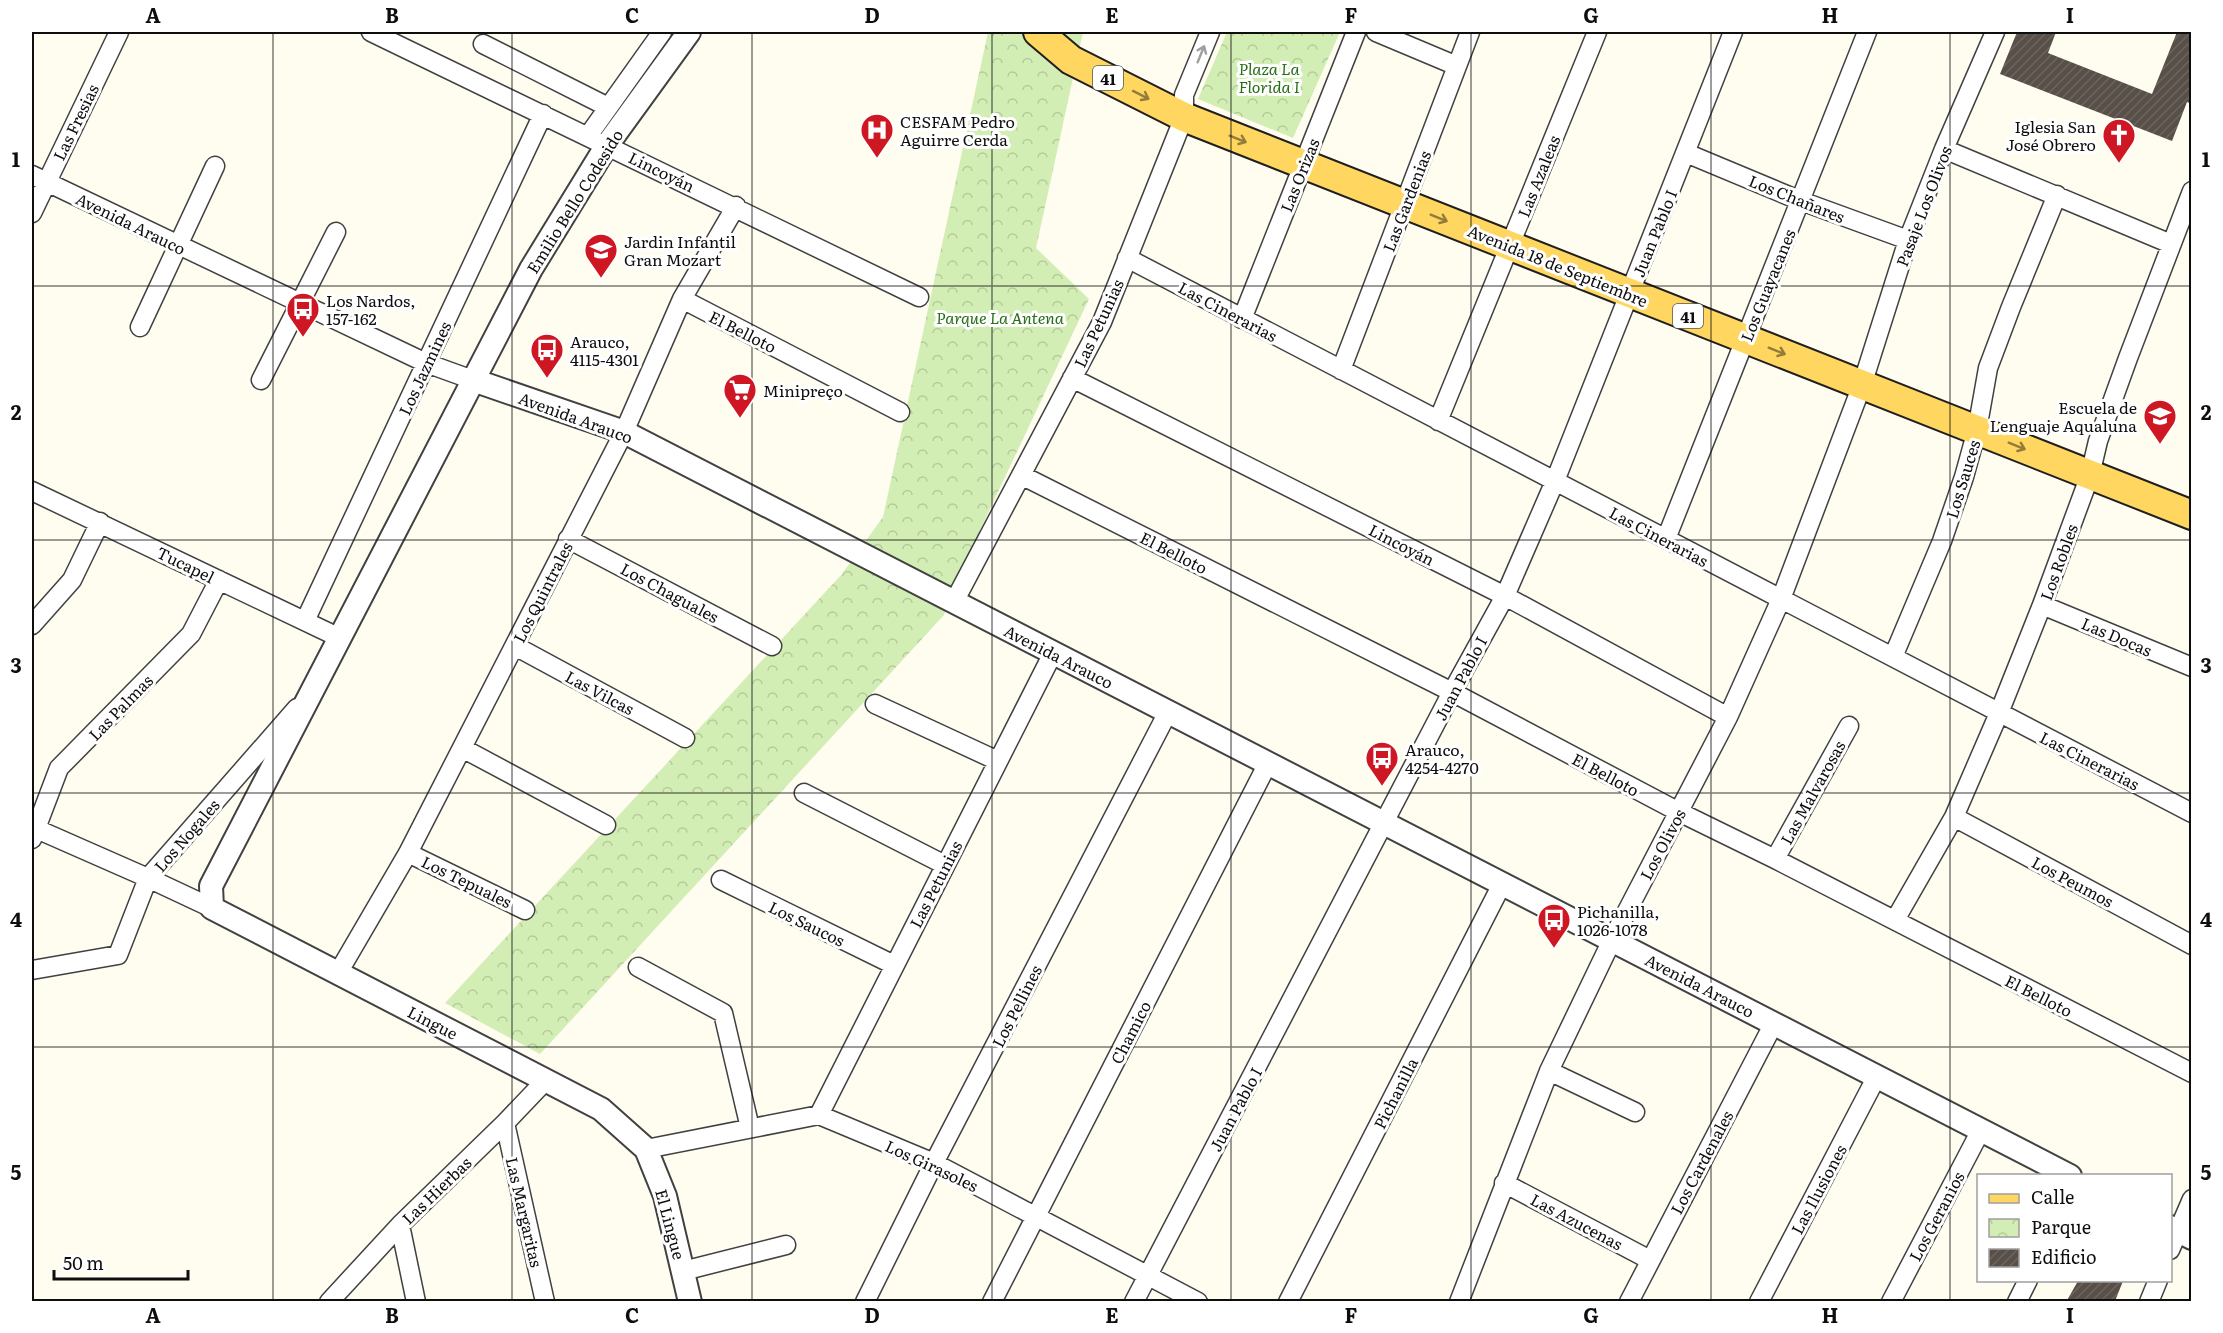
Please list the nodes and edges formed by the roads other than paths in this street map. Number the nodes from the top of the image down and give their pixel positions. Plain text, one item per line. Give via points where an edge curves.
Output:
1 (119, 32) edge
2 (371, 32) edge
3 (662, 32) edge
4 (689, 32) edge
5 (1038, 32) edge
6 (1210, 32) edge
7 (1356, 32) edge
8 (1376, 32) edge
9 (1470, 32) edge
10 (1597, 32) edge
11 (1734, 32) edge
12 (1867, 32) edge
13 (1995, 32) edge
14 (483, 45) dead end
15 (1457, 66) junction
16 (608, 107) junction
17 (543, 114) junction
18 (1184, 117) junction
19 (598, 140) junction
20 (1944, 149) junction
21 (1686, 153) junction
22 (1304, 164) junction
23 (214, 166) dead end
24 (39, 178) edge
25 (2192, 191) edge
26 (2057, 195) junction
27 (1801, 201) junction
28 (1405, 204) junction
29 (736, 206) junction
30 (32, 213) edge
31 (336, 232) dead end
32 (1908, 240) junction
33 (177, 244) junction
34 (2171, 244) junction
35 (1510, 246) junction
36 (1127, 258) junction
37 (1630, 293) junction
38 (919, 297) dead end
39 (682, 299) junction
40 (300, 303) junction
41 (1242, 319) junction
42 (140, 327) dead end
43 (1745, 339) junction
44 (426, 363) junction
45 (1341, 370) junction
46 (1072, 378) junction
47 (261, 380) dead end
48 (473, 380) junction
49 (1862, 385) junction
50 (900, 412) dead end
51 (1438, 421) junction
52 (1977, 430) junction
53 (624, 432) junction
54 (1021, 475) junction
55 (2090, 475) junction
56 (1555, 481) junction
57 (32, 491) edge
58 (2192, 515) edge
59 (100, 522) junction
60 (568, 539) junction
61 (1666, 539) junction
62 (219, 580) junction
63 (1505, 596) junction
64 (1781, 599) junction
65 (954, 602) junction
66 (2042, 605) junction
67 (304, 621) junction
68 (32, 625) edge
69 (340, 638) junction
70 (515, 646) junction
71 (772, 646) dead end
72 (1053, 653) junction
73 (1893, 657) junction
74 (2192, 667) edge
75 (312, 690) junction
76 (1452, 692) junction
77 (875, 704) dead end
78 (1168, 712) junction
79 (1999, 713) junction
80 (1728, 717) junction
81 (1849, 726) dead end
82 (685, 738) dead end
83 (462, 748) junction
84 (998, 761) junction
85 (1268, 763) junction
86 (804, 793) dead end
87 (1679, 812) junction
88 (2192, 813) edge
89 (1954, 817) junction
90 (1385, 824) junction
91 (606, 825) dead end
92 (33, 832) edge
93 (408, 853) junction
94 (1775, 859) junction
95 (945, 865) junction
96 (148, 878) junction
97 (721, 880) dead end
98 (1502, 884) junction
99 (211, 902) junction
100 (525, 909) dead end
101 (1895, 920) junction
102 (1612, 940) junction
103 (2192, 945) edge
104 (894, 965) junction
105 (638, 967) dead end
106 (32, 970) edge
107 (338, 974) junction
108 (1774, 1023) junction
109 (1549, 1071) junction
110 (2192, 1073) edge
111 (1877, 1076) junction
112 (546, 1080) junction
113 (1635, 1112) dead end
114 (819, 1115) junction
115 (505, 1123) junction
116 (750, 1128) junction
117 (1981, 1130) junction
118 (646, 1149) junction
119 (934, 1163) junction
120 (2066, 1174) edge
121 (1504, 1183) junction
122 (2192, 1199) edge
123 (1036, 1216) junction
124 (400, 1225) junction
125 (2178, 1237) edge
126 (786, 1245) dead end
127 (1650, 1260) junction
128 (684, 1271) junction
129 (1148, 1275) junction
130 (2027, 1282) edge
131 (2158, 1282) edge
132 (1464, 1300) edge
133 (329, 1302) edge
134 (416, 1302) edge
135 (545, 1302) edge
136 (690, 1302) edge
137 (865, 1302) edge
138 (992, 1302) edge
139 (1134, 1302) edge
140 (1198, 1302) edge
141 (1288, 1302) edge
142 (1629, 1302) edge
143 (1759, 1302) edge
144 (1891, 1302) edge
145 (2017, 1302) edge
146 (2149, 1302) edge

1 - 24 street, Las Fresias
2 - 17 street, Lincoyán
3 - 16 street
4 - 19 street, Emilio Bello Codesido
5 -> 18 main road, Avenida 18 de Septiembre / 41 via 1071,60
18 -> 6 street, Las Petunias via 1184,95
7 - 22 street, Las Orizas
8 - 15 street
9 - 15 street, Las Gardenias
10 - 35 street, Las Azaleas
11 - 21 street, Juan Pablo I
12 - 27 street, Los Guayacanes
13 - 20 street, Pasaje Los Olivos
14 - 16 street
15 - 28 street, Las Gardenias
16 - 19 street
17 - 19 street, Lincoyán
17 - 44 street, Los Jazmines
18 -> 22 main road, Avenida 18 de Septiembre / 41
18 - 36 street, Las Petunias
19 - 29 street, Lincoyán
19 - 48 street, Emilio Bello Codesido
20 - 26 street
20 - 32 street, Pasaje Los Olivos
21 - 27 street, Los Chañares
21 - 37 street, Juan Pablo I
22 - 28 main road, Avenida 18 de Septiembre / 41
22 - 41 street, Las Orizas
23 - 33 street
24 - 30 street, Las Fresias
24 - 33 street, Avenida Arauco
25 - 34 street, Los Robles
26 - 34 street
26 - 52 street, Los Sauces via 1988,368
27 - 32 street, Los Chañares
27 - 43 street, Los Guayacanes
28 -> 35 main road, Avenida 18 de Septiembre / 41
28 - 45 street, Las Gardenias
29 - 38 street, Lincoyán
29 - 39 street, Los Quintrales
31 - 40 street
32 - 49 street, Pasaje Los Olivos
33 - 40 street, Avenida Arauco
33 - 42 street
34 - 55 street, Los Robles via 2106,420
35 - 37 main road, Avenida 18 de Septiembre / 41
35 - 51 street, Las Azaleas
36 - 41 street, Las Cinerarias
36 - 46 street, Las Petunias via 1102,322
37 - 43 main road, Avenida 18 de Septiembre / 41
37 - 56 street, Juan Pablo I
39 - 50 street, El Belloto
39 - 53 street, Los Quintrales
40 - 44 street, Avenida Arauco
40 - 47 street
41 - 45 street, Las Cinerarias
43 -> 49 main road, Avenida 18 de Septiembre / 41
43 - 61 street, Los Guayacanes
44 - 48 street, Avenida Arauco
44 - 67 street, Los Jazmines
45 - 51 street, Las Cinerarias
46 - 54 street, Las Petunias
46 - 63 street, Lincoyán
48 - 53 street, Avenida Arauco
48 - 69 street, Los Nogales
49 - 52 main road, Avenida 18 de Septiembre / 41
49 - 64 street, Los Olivos
51 - 56 street, Las Cinerarias
52 -> 55 main road, Avenida 18 de Septiembre / 41
52 - 73 street, Los Sauces via 1942,541
53 - 60 street, Los Quintrales
53 - 65 street, Avenida Arauco
54 - 65 street, Las Petunias
54 - 76 street, El Belloto
55 - 58 main road, Avenida 18 de Septiembre / 41
55 - 66 street, Los Robles
56 - 61 street, Las Cinerarias
56 - 63 street, Juan Pablo I
57 - 59 street, Tucapel
59 - 62 street, Tucapel
59 - 68 street via 72,580
60 - 70 street, Los Quintrales
60 - 71 street, Los Chaguales
61 - 64 street, Las Cinerarias
62 - 67 street, Tucapel
62 - 92 street, Las Palmas via 191,634 59,768
63 - 76 street, Juan Pablo I
63 - 80 street, Lincoyán
64 - 73 street, Las Cinerarias
64 - 80 street, Los Olivos
65 - 72 street, Avenida Arauco
66 - 74 street, Las Docas
66 - 79 street, Los Robles
67 - 69 street, Tucapel
69 - 75 street, Los Nogales
70 - 82 street, Las Vilcas
70 - 83 street, Los Quintrales
72 - 78 street, Avenida Arauco
72 - 84 street, Las Petunias
73 - 79 street, Las Cinerarias
75 - 96 street, Los Nogales
75 - 99 street, Los Nogales via 211,886
76 - 87 street, El Belloto
76 - 90 street, Juan Pablo I
77 - 84 street
78 - 85 street, Avenida Arauco
78 - 119 street, Los Pellines
79 - 88 street, Las Cinerarias
79 - 89 street, Los Robles
80 - 87 street, Los Olivos
81 - 94 street, Las Malvarosas
83 - 91 street
83 - 93 street, Los Quintrales
84 - 95 street, Las Petunias
85 - 90 street, Avenida Arauco
85 - 123 street, Chamico
86 - 95 street
87 - 94 street, El Belloto
87 - 102 street, Los Olivos
89 - 101 street, Los Robles
89 - 103 street, Los Peumos
90 - 98 street, Avenida Arauco
90 - 129 street, Juan Pablo I
92 - 96 street, Lingue
93 - 100 street, Los Tepuales
93 - 107 street, Los Quintrales
94 - 101 street, El Belloto
95 - 104 street, Las Petunias
96 - 99 street, Lingue
96 - 106 street, Los Nogales via 118,955
97 - 104 street, Los Saucos
98 - 102 street, Avenida Arauco
98 - 141 street, Pichanilla
99 - 107 street, Lingue
101 - 110 street, El Belloto
102 - 108 street, Avenida Arauco
102 - 109 street, Los Olivos
104 - 114 street, Las Petunias
105 - 116 street via 723,1013
107 - 112 street, Lingue
108 - 111 street, Avenida Arauco
108 - 127 street, Los Cardenales
109 - 113 street
109 - 121 street, Los Olivos
111 - 117 street, Avenida Arauco
111 - 143 street, Las Ilusiones
112 - 115 street, Las Hierbas
112 - 118 street, Lingue via 601,1109
114 - 116 street
114 - 119 street, Los Girasoles
115 - 124 street, Las Hierbas
115 - 135 street, Las Margaritas
116 - 118 street
117 - 120 street, Avenida Arauco
117 - 144 street, Los Geranios
118 - 128 street, El Lingue via 665,1196
119 - 123 street, Los Girasoles
119 - 137 street, Los Pellines
121 - 127 street, Las Azucenas
121 - 132 street, Los Olivos
122 - 125 street
123 - 129 street, Los Girasoles
123 - 138 street, Chamico
124 - 133 street, Las Hierbas
124 - 134 street
126 - 128 street
127 - 142 street, Los Cardenales
128 - 136 street, El Lingue
129 - 139 street, Juan Pablo I
129 - 140 street, Los Girasoles
130 - 145 street
131 - 146 street

